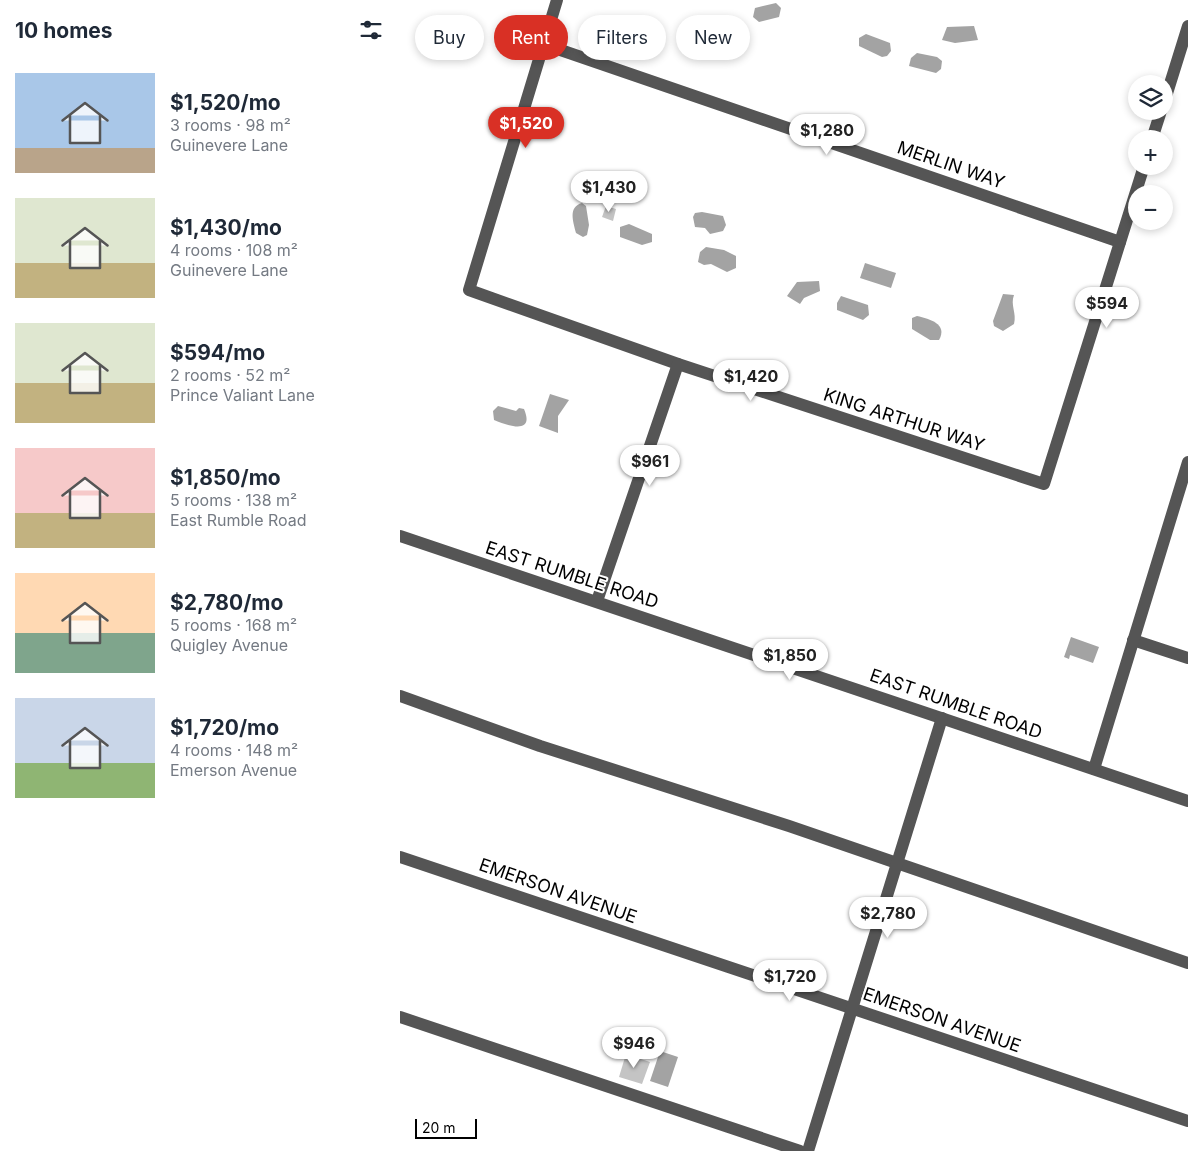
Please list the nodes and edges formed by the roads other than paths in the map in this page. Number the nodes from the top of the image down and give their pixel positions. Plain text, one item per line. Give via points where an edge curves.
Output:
1 (557, 0) edge
2 (552, 15) edge
3 (1188, 26) edge
4 (568, 53) edge
5 (538, 60) edge
6 (1173, 75) edge
7 (1141, 175) edge
8 (1120, 242) junction
9 (678, 364) junction
10 (1188, 462) edge
11 (400, 536) edge
12 (597, 601) junction
13 (1133, 640) junction
14 (1188, 658) edge
15 (400, 696) edge
16 (942, 718) junction
17 (1094, 769) junction
18 (1188, 800) edge
19 (400, 857) edge
20 (897, 864) junction
21 (1188, 962) edge
22 (852, 1008) junction
23 (400, 1017) edge
24 (1188, 1121) edge
25 (800, 1151) edge
26 (808, 1151) edge

1 - 2 street
3 - 6 street
4 - 8 street, MERLIN WAY
5 - 9 street, KING ARTHUR WAY via 469,290
7 - 8 street
8 - 9 street, KING ARTHUR WAY via 1044,484
9 - 12 street
10 - 13 street
11 - 12 street, EAST RUMBLE ROAD
12 - 16 street, EAST RUMBLE ROAD
13 - 14 street
13 - 17 street
15 - 20 street via 540,746
16 - 17 street, EAST RUMBLE ROAD
16 - 20 street
17 - 18 street, EAST RUMBLE ROAD
19 - 22 street, EMERSON AVENUE
20 - 21 street
20 - 22 street
22 - 24 street, EMERSON AVENUE
22 - 26 street
23 - 25 street

